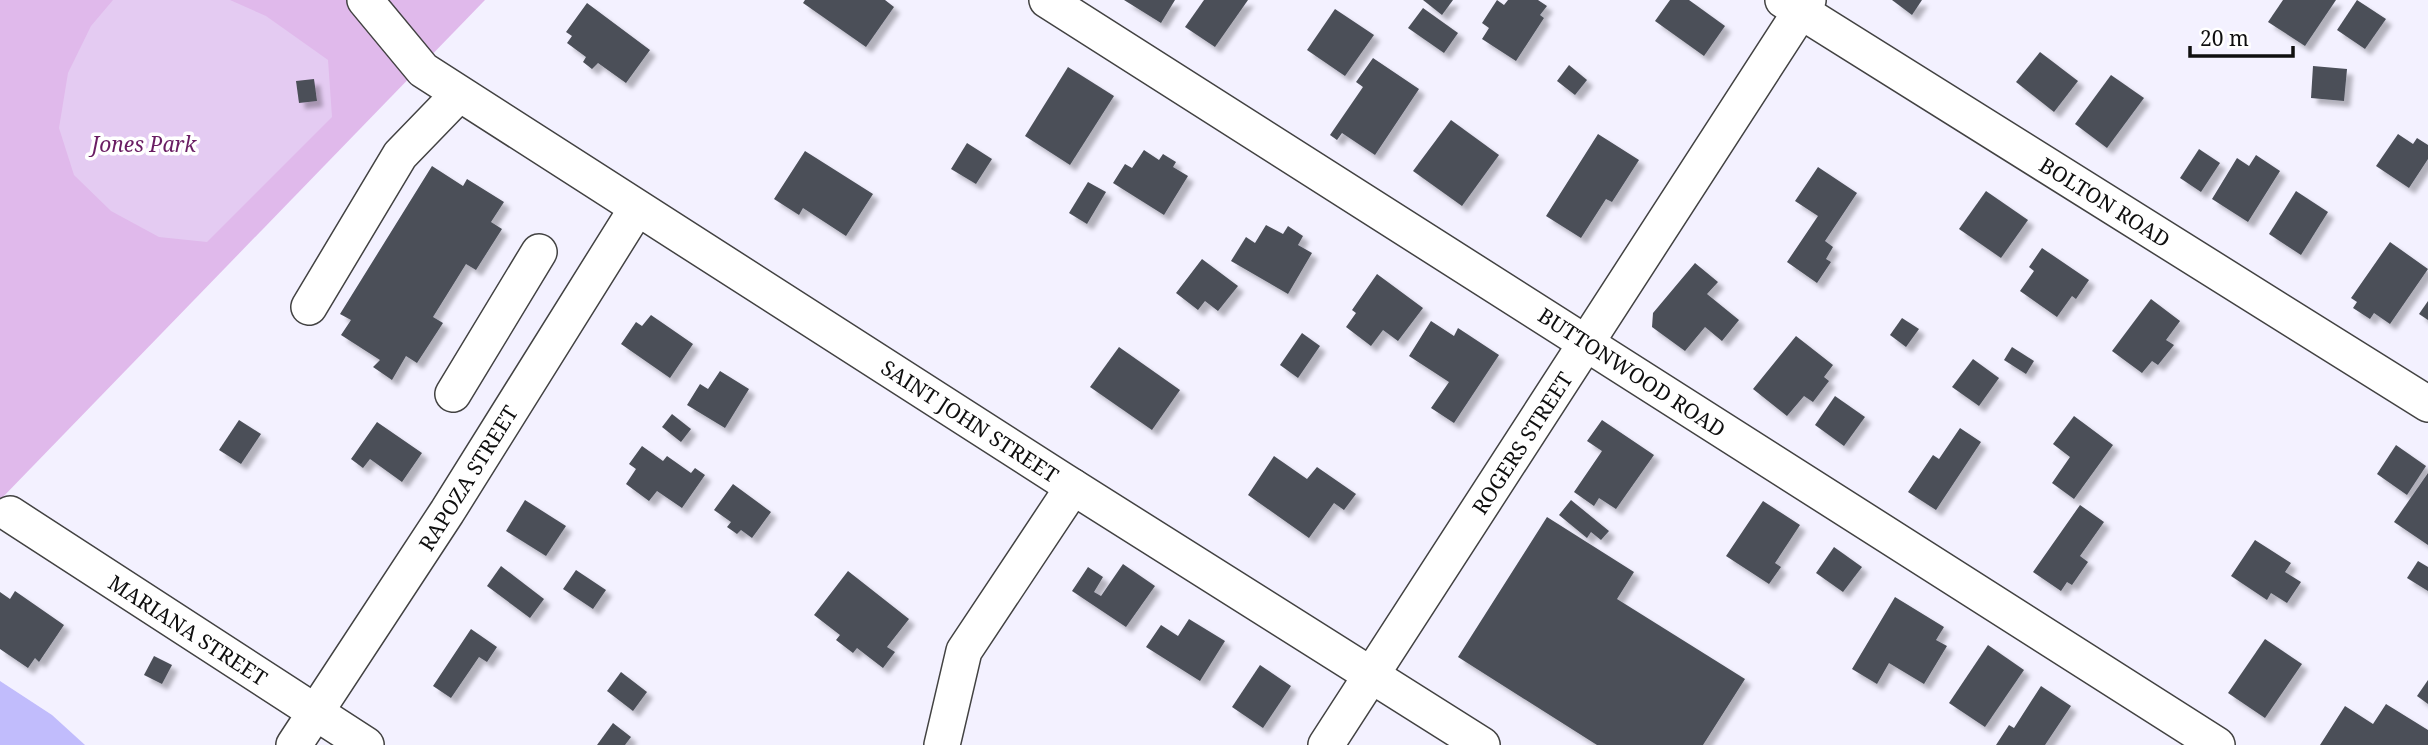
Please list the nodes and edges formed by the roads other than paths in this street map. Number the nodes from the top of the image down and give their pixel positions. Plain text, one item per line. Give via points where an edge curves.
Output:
1 (366, 0) edge
2 (1047, 0) edge
3 (1797, 4) edge
4 (458, 94) junction
5 (637, 208) junction
6 (539, 253) dead end
7 (309, 307) dead end
8 (498, 320) junction
9 (1587, 343) junction
10 (548, 351) junction
11 (453, 394) dead end
12 (2428, 404) edge
13 (1073, 487) junction
14 (10, 514) dead end
15 (1371, 675) junction
16 (315, 712) junction
17 (293, 745) edge
18 (366, 745) edge
19 (942, 745) edge
20 (1326, 745) edge
21 (1482, 745) edge
22 (2217, 745) edge

1 - 4 street, SAINT JOHN STREET via 423,71
2 - 9 street, BUTTONWOOD ROAD
3 - 9 street, ROGERS STREET
3 - 12 street, BOLTON ROAD
4 - 5 street, SAINT JOHN STREET
4 - 7 street via 400,155
5 - 10 street, RAPOZA STREET
5 - 13 street, SAINT JOHN STREET
6 - 8 street
8 - 10 street
8 - 11 street
9 - 15 street, ROGERS STREET
9 - 22 street, BUTTONWOOD ROAD
10 - 16 street, RAPOZA STREET
13 - 15 street, SAINT JOHN STREET
13 - 19 street via 964,651
14 - 16 street, MARIANA STREET
15 - 20 street, ROGERS STREET
15 - 21 street, SAINT JOHN STREET
16 - 17 street, RAPOZA STREET
16 - 18 street, MARIANA STREET

